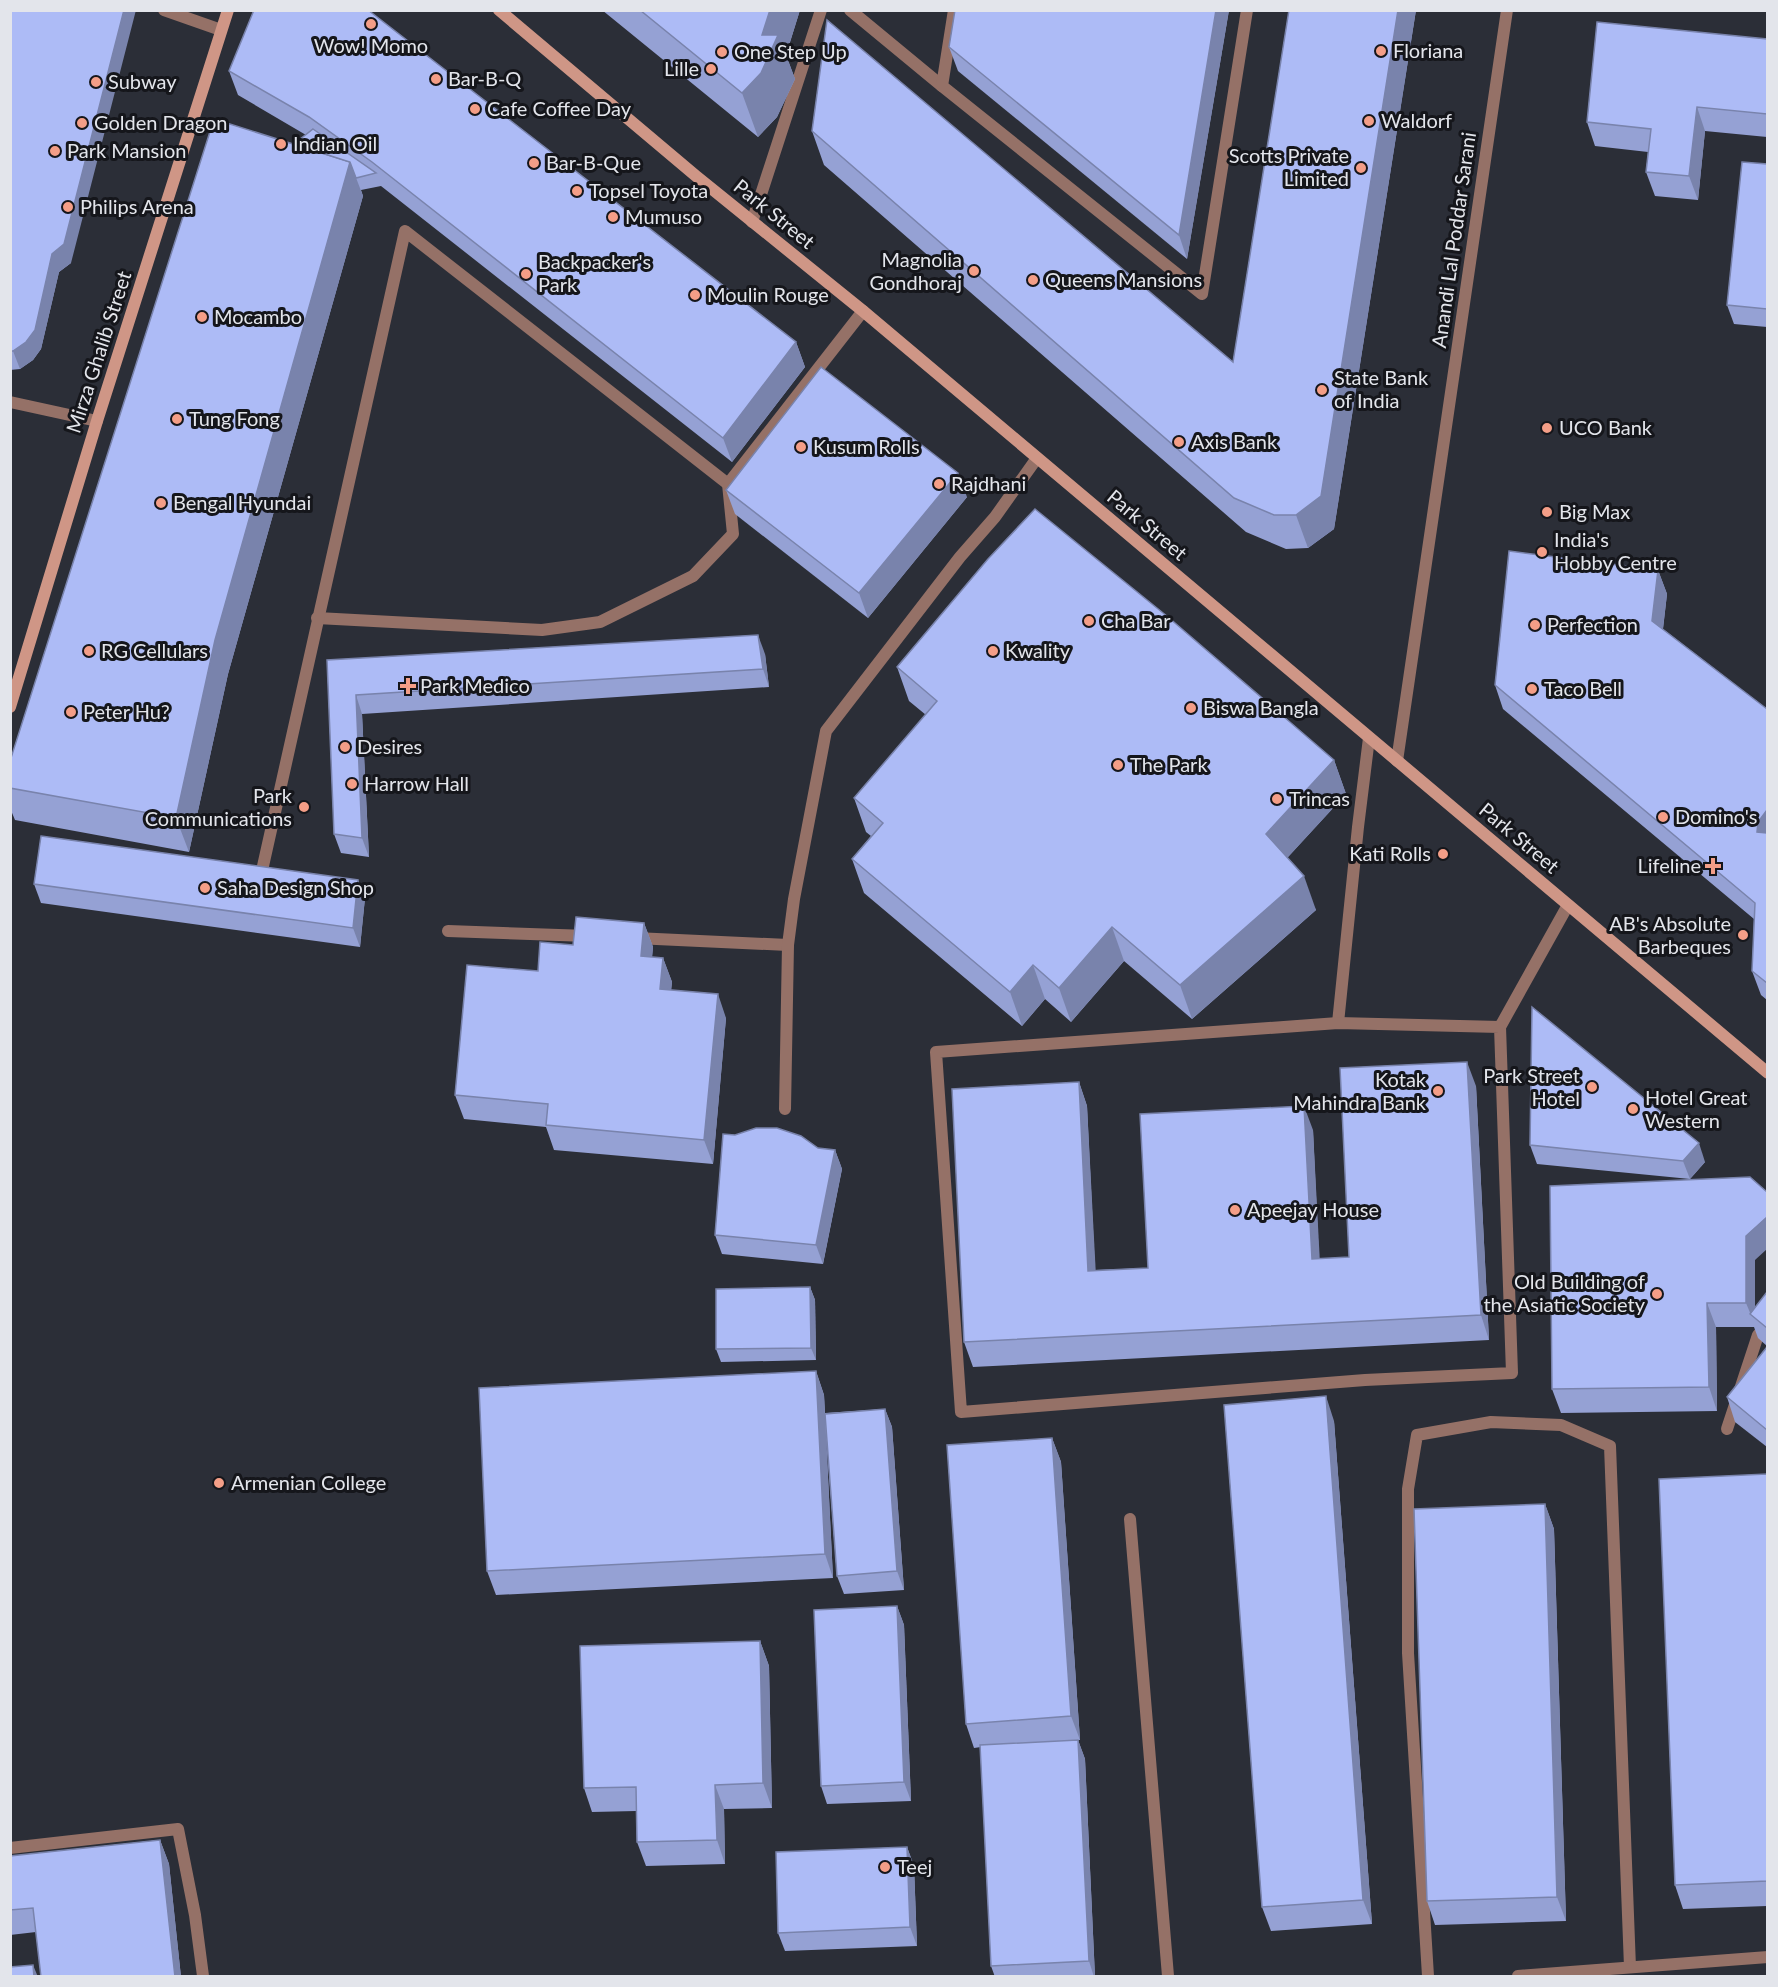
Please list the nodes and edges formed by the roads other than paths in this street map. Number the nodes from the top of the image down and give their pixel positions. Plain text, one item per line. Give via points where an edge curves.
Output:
1 (164, 10) edge
2 (228, 10) edge
3 (499, 10) edge
4 (821, 10) edge
5 (850, 10) edge
6 (954, 10) edge
7 (1247, 10) edge
8 (1507, 10) edge
9 (221, 30) junction
10 (942, 86) junction
11 (753, 222) junction
12 (863, 311) junction
13 (10, 402) edge
14 (97, 421) junction
15 (1037, 458) junction
16 (728, 484) junction
17 (317, 618) junction
18 (10, 707) edge
19 (1370, 738) junction
20 (1397, 761) junction
21 (261, 874) edge
22 (1568, 905) junction
23 (448, 931) dead end
24 (600, 937) edge
25 (624, 938) edge
26 (788, 945) junction
27 (1338, 1023) junction
28 (1500, 1027) junction
29 (1767, 1073) edge
30 (785, 1109) dead end
31 (1767, 1323) edge
32 (1727, 1429) dead end
33 (1130, 1519) dead end
34 (10, 1848) edge
35 (1767, 1957) edge
36 (1630, 1967) junction
37 (203, 1977) edge
38 (1168, 1977) edge
39 (1428, 1977) edge
40 (1518, 1977) edge

1 - 9 street
2 - 9 main road, Mirza Ghalib Street
3 - 11 main road, Park Street
4 - 11 street
5 - 10 street
6 - 10 street
7 - 10 street via 1202,294
8 - 20 street, Anandi Lal Poddar Sarani
9 - 14 main road, Mirza Ghalib Street
11 - 12 main road, Park Street
12 - 15 main road, Park Street
12 - 16 street
13 - 14 street
14 - 18 main road, Mirza Ghalib Street
15 - 19 main road, Park Street
15 - 26 street via 826,731
16 - 17 street via 733,534 693,576 600,622 542,630
16 - 17 street via 405,231
17 - 21 street
19 - 20 main road, Park Street
19 - 27 street
20 - 22 main road, Park Street
22 - 28 street
22 - 29 main road, Park Street
23 - 24 street
25 - 26 street
26 - 30 street
27 - 28 street
27 - 28 street via 936,1052 961,1412 1365,1380 1512,1373
31 - 32 street via 1758,1335
33 - 38 street
34 - 37 street via 178,1829
35 - 36 street
36 - 39 street via 1610,1446 1561,1425 1491,1422 1417,1435 1408,1489 1408,1653
36 - 40 street

